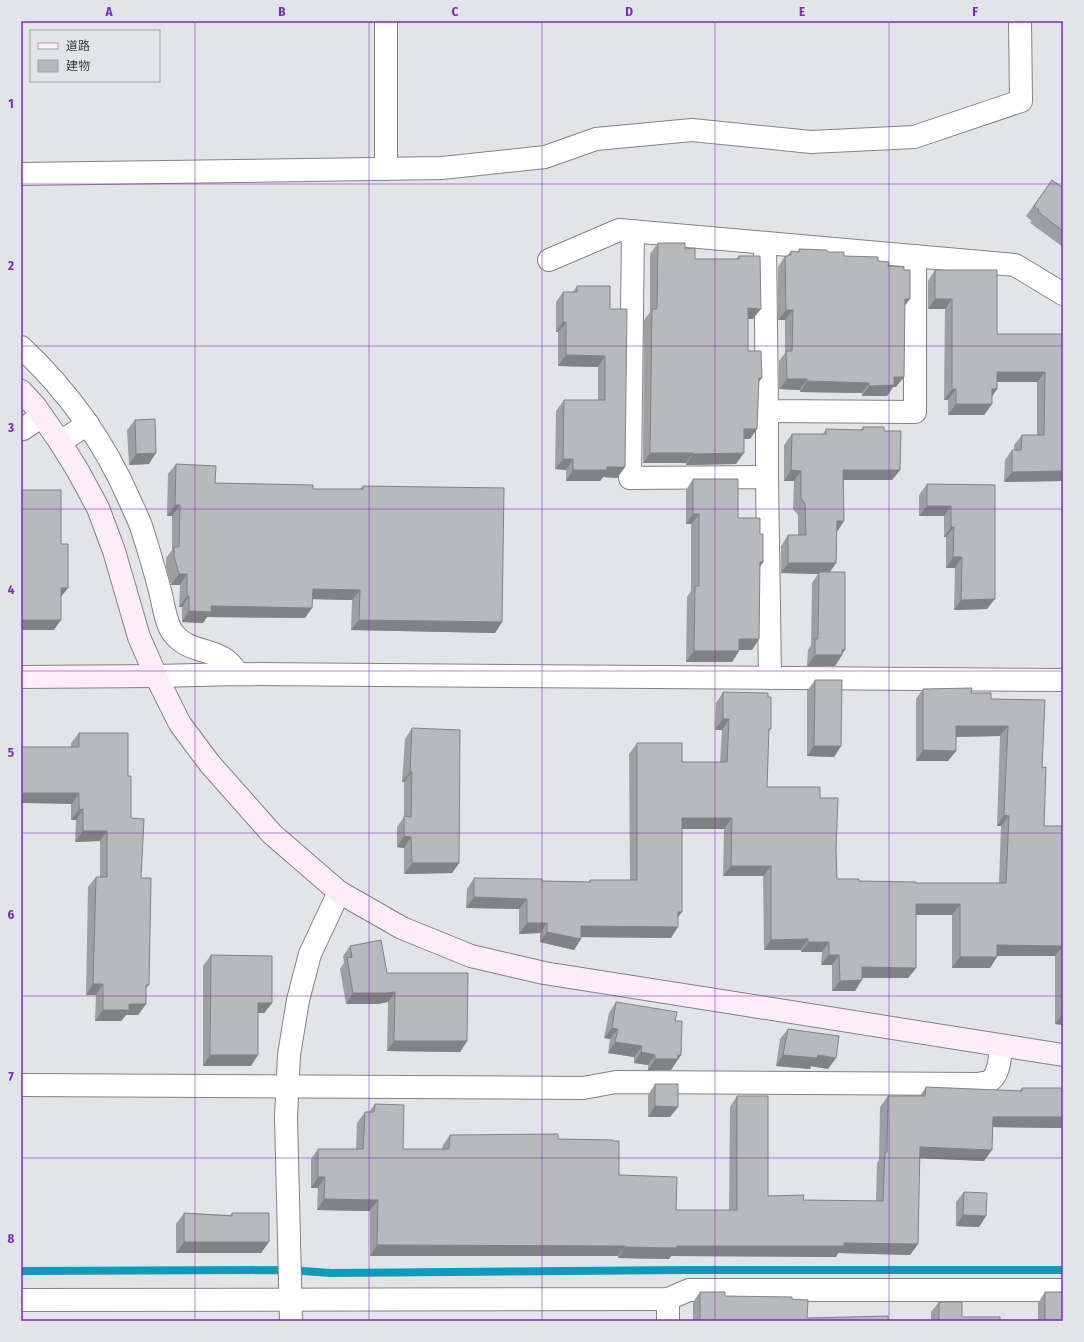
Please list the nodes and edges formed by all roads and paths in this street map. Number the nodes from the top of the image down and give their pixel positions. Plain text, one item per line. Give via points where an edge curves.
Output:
1 (386, 21) edge
2 (1020, 21) edge
3 (386, 169) junction
4 (21, 174) edge
5 (633, 231) junction
6 (765, 243) junction
7 (915, 256) junction
8 (548, 260) dead end
9 (1063, 294) edge
10 (21, 346) edge
11 (21, 391) edge
12 (767, 411) junction
13 (42, 416) junction
14 (88, 424) junction
15 (21, 428) edge
16 (60, 442) junction
17 (767, 477) junction
18 (238, 674) junction
19 (156, 676) junction
20 (21, 677) edge
21 (770, 678) junction
22 (1063, 680) edge
23 (338, 892) junction
24 (1001, 1046) junction
25 (1063, 1055) edge
26 (21, 1085) edge
27 (288, 1086) junction
28 (1063, 1290) edge
29 (668, 1299) junction
30 (21, 1300) edge
31 (290, 1300) junction
32 (291, 1321) edge
33 (668, 1321) edge

1 - 3 street
2 - 3 street via 1021,102 914,137 811,142 692,130 596,139 545,157 442,168
3 - 4 street
5 - 6 street
5 - 8 street via 619,230
5 - 17 street via 630,478
6 - 7 street
6 - 12 street
7 - 9 street via 1015,264
7 - 12 street via 915,412
10 - 14 street via 41,365
11 - 13 street
12 - 17 street
13 - 15 street
13 - 16 street
14 - 16 street
14 - 18 street via 119,475 141,527 173,633 192,648 225,660
16 - 19 street via 98,508 114,550 139,637
17 - 21 street
18 - 19 street
18 - 21 street
19 - 20 street
19 - 23 street via 180,724 210,764 272,834
21 - 22 street
23 - 24 street via 402,928 471,956 544,973
23 - 27 street via 310,954 300,992 289,1055
24 - 25 street
24 - 27 street via 999,1066 995,1074 989,1081 978,1084 616,1082 583,1088
26 - 27 street
27 - 31 street via 286,1117
28 - 29 street via 689,1290
29 - 31 street
29 - 33 street
30 - 31 street
31 - 32 street

